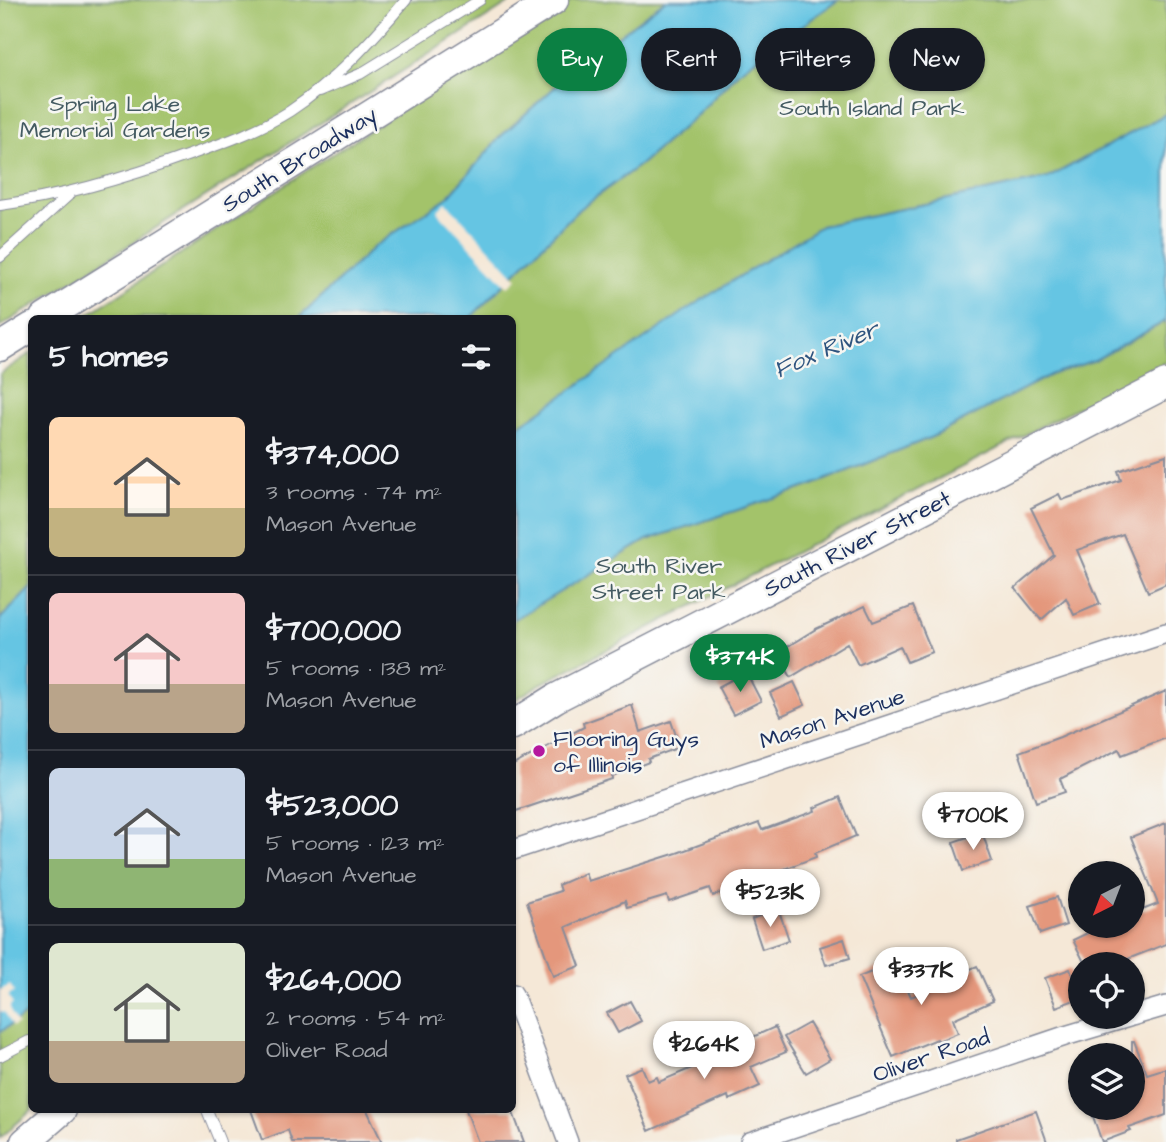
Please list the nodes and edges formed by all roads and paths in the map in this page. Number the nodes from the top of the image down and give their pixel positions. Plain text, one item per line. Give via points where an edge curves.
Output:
1 (406, 0) edge
2 (480, 0) edge
3 (554, 0) edge
4 (312, 94) junction
5 (71, 193) junction
6 (0, 205) edge
7 (0, 257) edge
8 (50, 315) edge
9 (28, 329) edge
10 (2, 342) edge
11 (1166, 384) edge
12 (1166, 632) edge
13 (516, 723) edge
14 (516, 849) edge
15 (516, 1002) edge
16 (1166, 1006) edge
17 (1145, 1012) edge
18 (1088, 1029) edge
19 (28, 1042) edge
20 (0, 1056) edge
21 (59, 1113) edge
22 (208, 1113) edge
23 (25, 1142) edge
24 (220, 1142) edge
25 (568, 1142) edge
26 (750, 1142) edge

1 - 4 lane
2 - 4 lane via 360,74
3 - 8 street, South Broadway
4 - 5 lane via 288,112 223,143
5 - 6 lane
5 - 7 lane
9 - 10 street
11 - 13 street, South River Street via 556,698
12 - 14 street, Mason Avenue
15 - 25 street
16 - 17 street, Oliver Road
18 - 26 street, Oliver Road
19 - 20 lane
21 - 23 street
22 - 24 lane

